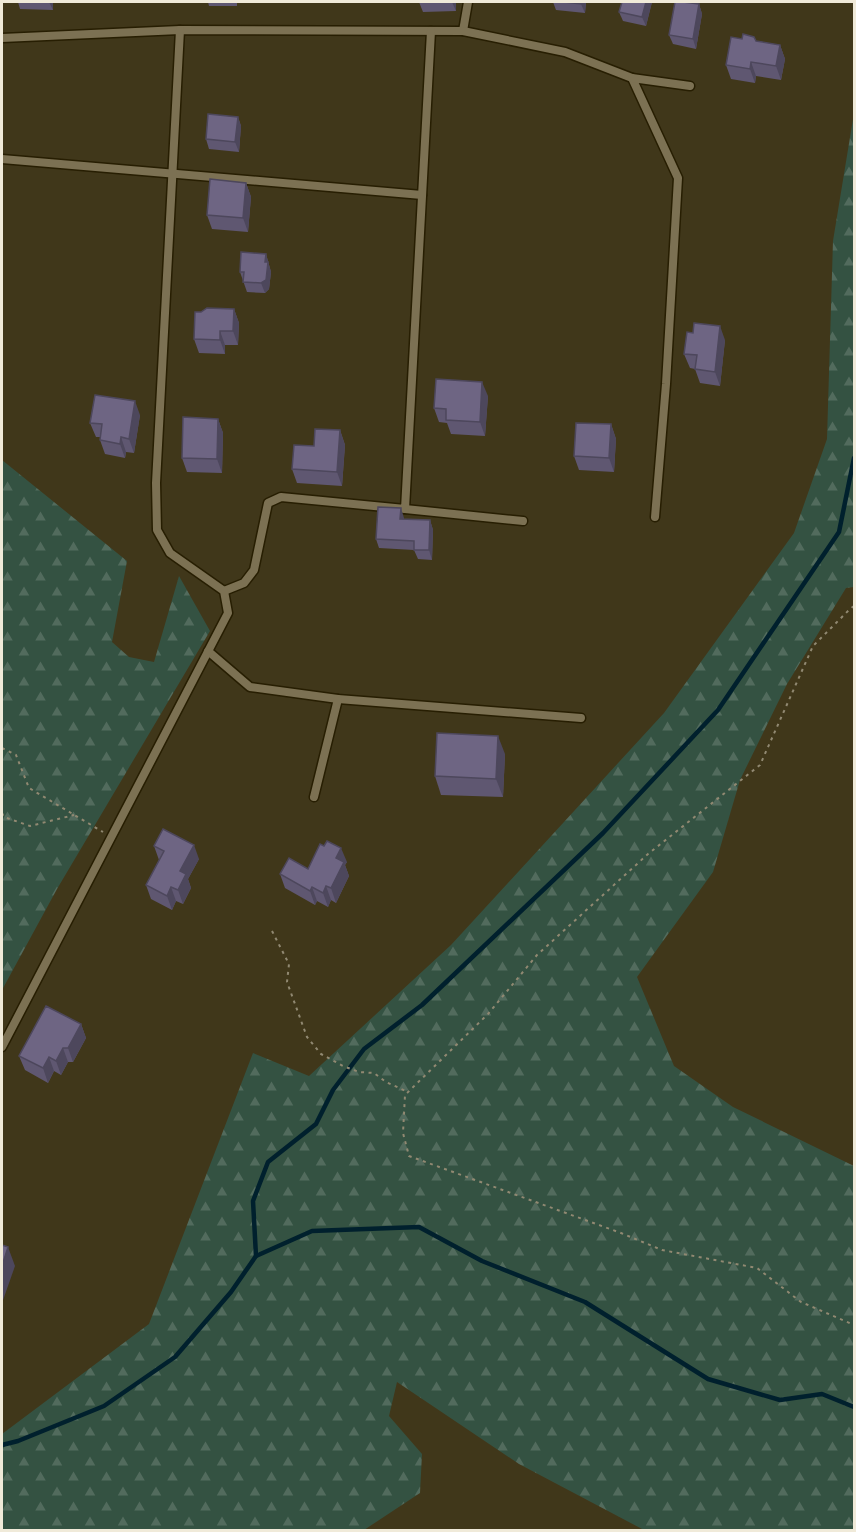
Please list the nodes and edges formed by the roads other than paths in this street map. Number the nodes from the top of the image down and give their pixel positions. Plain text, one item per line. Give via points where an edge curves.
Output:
1 (468, 2) edge
2 (180, 30) junction
3 (431, 31) junction
4 (463, 31) junction
5 (2, 38) edge
6 (632, 78) junction
7 (690, 86) dead end
8 (2, 159) edge
9 (172, 174) junction
10 (422, 195) junction
11 (405, 508) junction
12 (655, 518) dead end
13 (523, 521) dead end
14 (224, 591) junction
15 (208, 651) junction
16 (338, 699) junction
17 (581, 718) dead end
18 (314, 796) dead end
19 (2, 1047) edge

1 - 4 lane
2 - 3 lane
2 - 5 lane
2 - 9 lane
3 - 4 lane
3 - 10 lane
4 - 6 lane via 565,52
6 - 7 lane
6 - 12 lane via 678,178
8 - 9 lane
9 - 10 lane
9 - 14 lane via 156,483 158,530 170,553
10 - 11 lane
11 - 13 lane
11 - 14 lane via 281,497 268,503 254,570 243,583
14 - 15 lane via 228,613
15 - 16 lane via 250,687
15 - 19 lane
16 - 17 lane
16 - 18 lane

